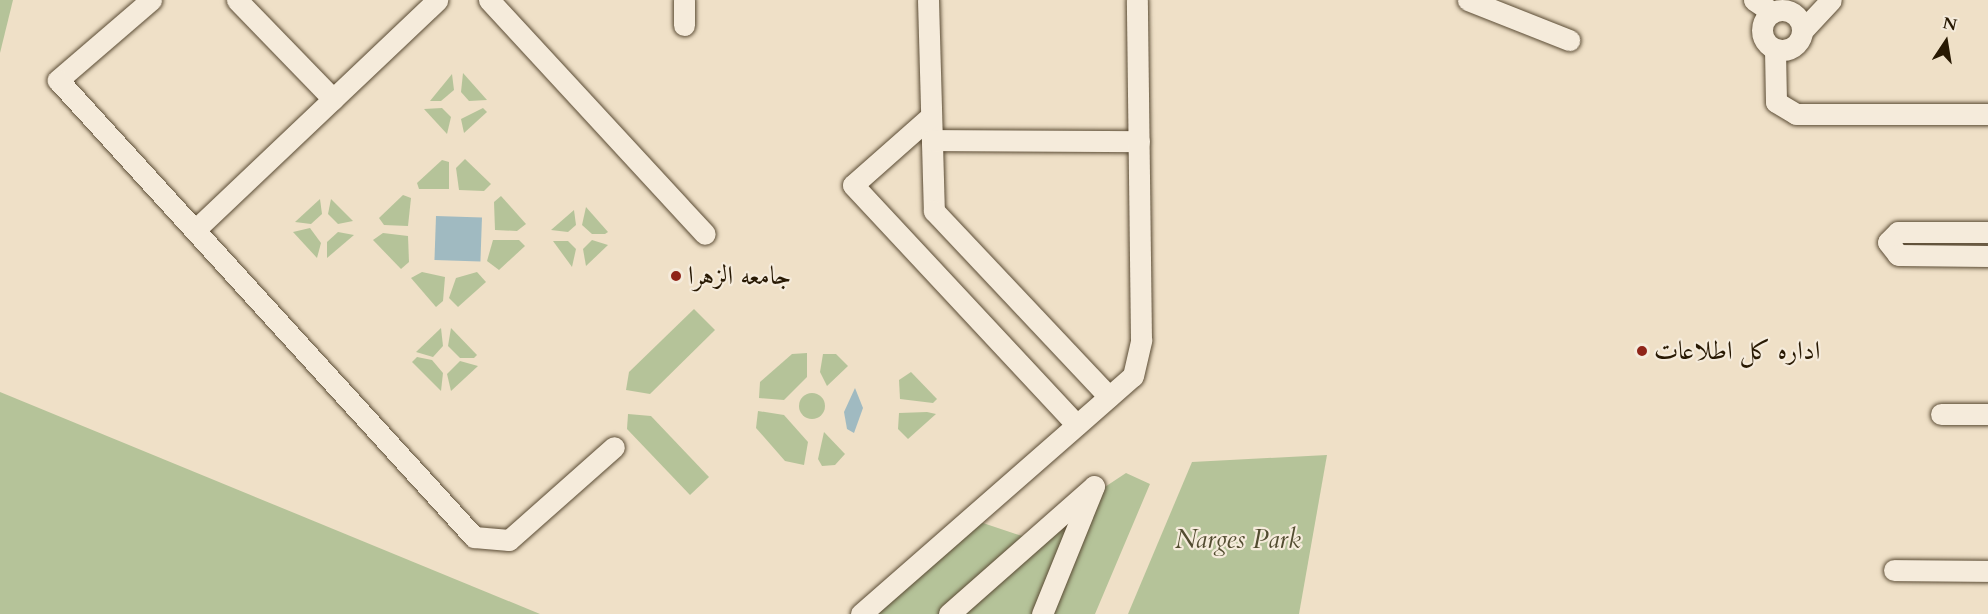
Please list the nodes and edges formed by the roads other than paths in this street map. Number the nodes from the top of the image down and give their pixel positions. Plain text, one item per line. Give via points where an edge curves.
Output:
1 (151, 0) edge
2 (237, 0) edge
3 (437, 0) edge
4 (489, 0) edge
5 (684, 0) edge
6 (928, 0) edge
7 (1137, 0) edge
8 (1468, 0) edge
9 (1754, 0) edge
10 (1831, 0) edge
11 (1783, 7) edge
12 (684, 25) dead end
13 (1803, 31) junction
14 (1569, 40) dead end
15 (1775, 50) junction
16 (333, 99) junction
17 (1988, 114) edge
18 (931, 116) junction
19 (932, 140) junction
20 (1139, 141) junction
21 (195, 230) junction
22 (1988, 232) edge
23 (705, 234) dead end
24 (1988, 256) edge
25 (1108, 397) junction
26 (1941, 414) dead end
27 (1988, 414) edge
28 (1077, 425) junction
29 (614, 447) dead end
30 (1894, 570) dead end
31 (1988, 571) edge
32 (861, 614) edge
33 (949, 614) edge
34 (1042, 614) edge

1 - 21 street via 58,80
2 - 16 street
3 - 16 street
4 - 23 street
5 - 12 street
6 - 18 street
7 - 20 street
8 - 14 street
9 - 11 street
10 - 13 street
11 - 13 street via 1798,17
11 - 15 street via 1761,33
13 - 15 street via 1794,47
15 - 17 street via 1776,102 1796,114
16 - 21 street
18 - 19 street
18 - 28 street via 853,185
19 - 20 street
19 - 25 street via 934,212
20 - 25 street via 1141,340 1133,376
21 - 29 street via 474,537 509,540
22 - 24 street via 1898,232 1888,242 1898,255
25 - 28 street
26 - 27 street
28 - 32 street
30 - 31 street
33 - 34 street via 1094,486

